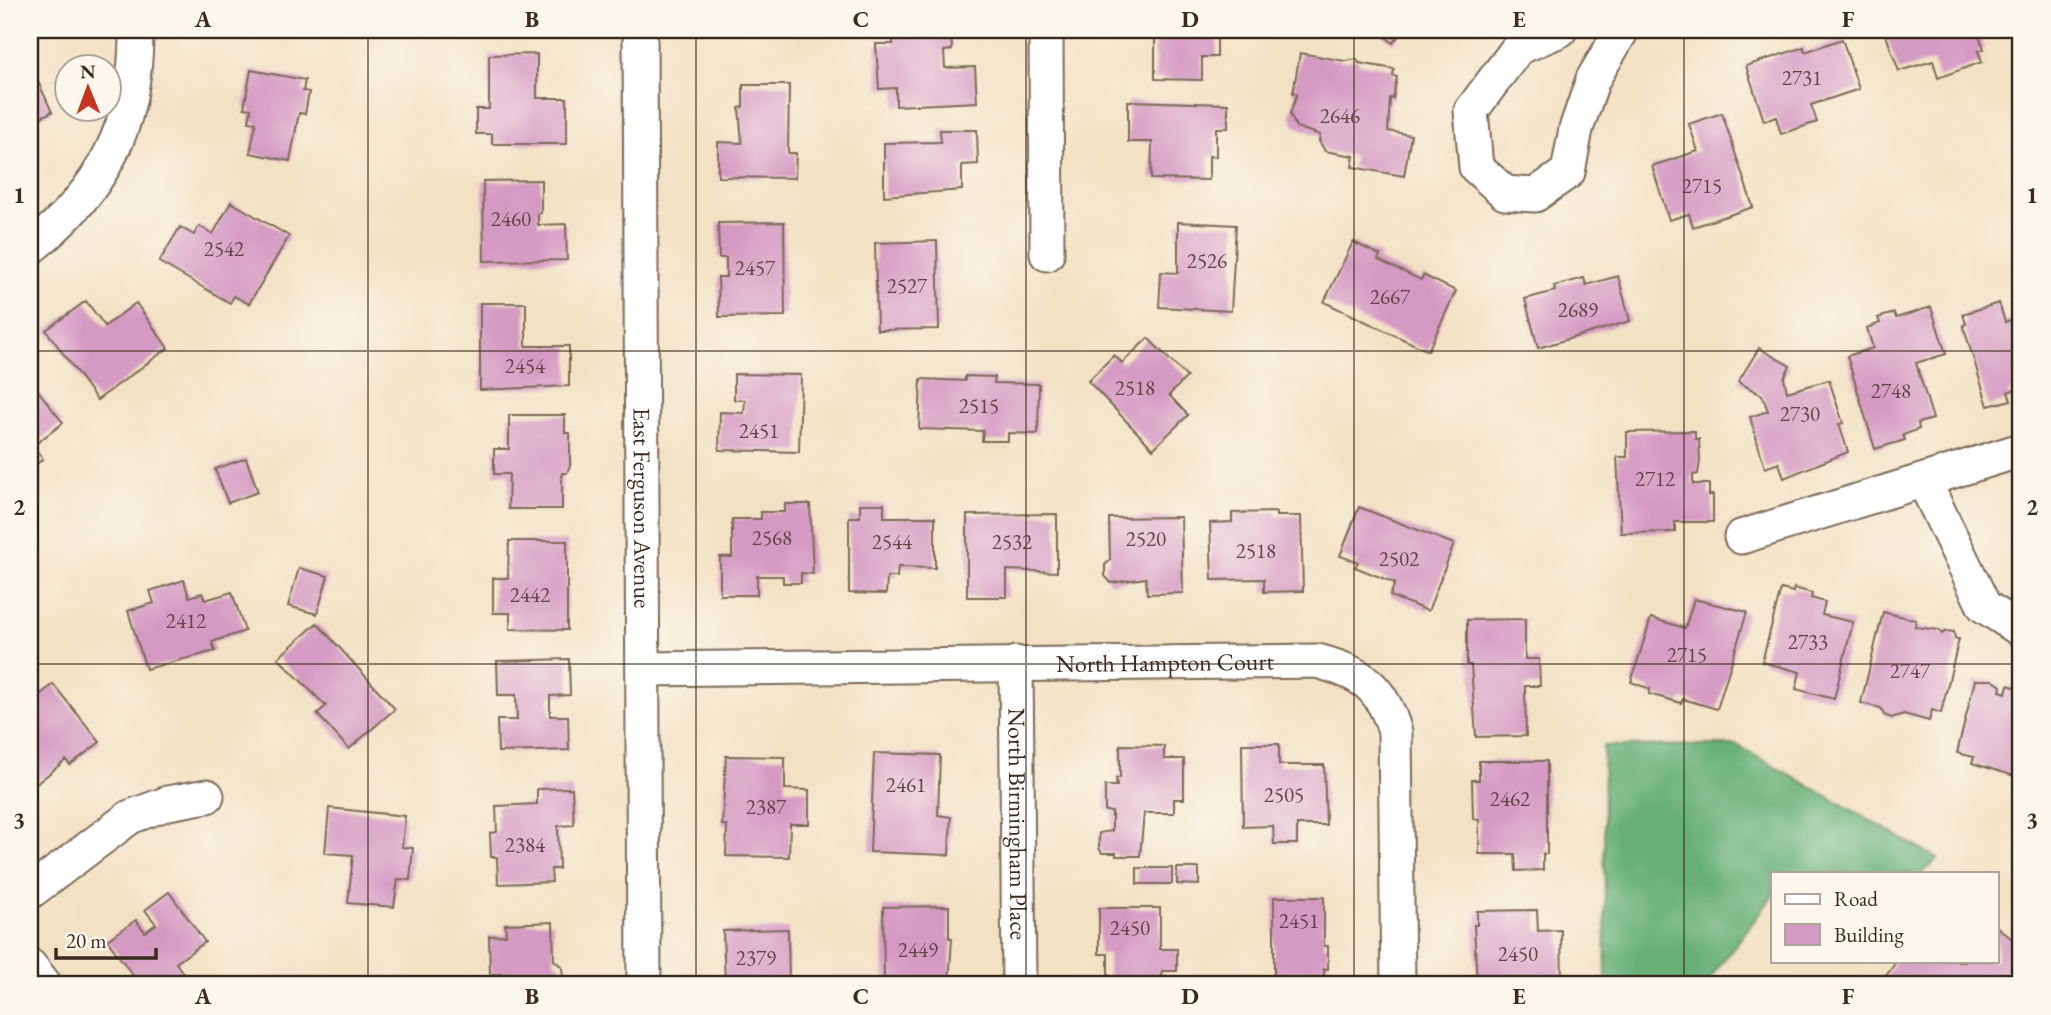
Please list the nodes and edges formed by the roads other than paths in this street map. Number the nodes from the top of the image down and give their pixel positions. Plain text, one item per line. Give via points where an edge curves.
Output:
1 (136, 30) edge
2 (640, 30) edge
3 (1046, 30) edge
4 (1560, 30) edge
5 (1622, 30) edge
6 (30, 248) edge
7 (1047, 254) dead end
8 (2021, 450) edge
9 (1924, 481) junction
10 (1741, 537) dead end
11 (2021, 630) edge
12 (1016, 663) junction
13 (643, 669) junction
14 (207, 796) dead end
15 (30, 892) edge
16 (30, 966) edge
17 (45, 985) edge
18 (644, 985) edge
19 (1019, 985) edge
20 (1398, 985) edge

1 - 6 street via 134,88 106,165 60,224
2 - 13 street, East Ferguson Avenue
3 - 7 street
4 - 5 street via 1518,48 1471,111 1476,167 1506,193 1535,195 1568,172 1593,79
8 - 9 street
9 - 10 street
9 - 11 street via 1984,606
12 - 13 street, North Hampton Court
12 - 19 street, North Birmingham Place
12 - 20 street, North Hampton Court via 1317,661 1350,670 1372,686 1388,707 1395,732
13 - 18 street, East Ferguson Avenue
14 - 15 street via 168,803 130,817
16 - 17 street

